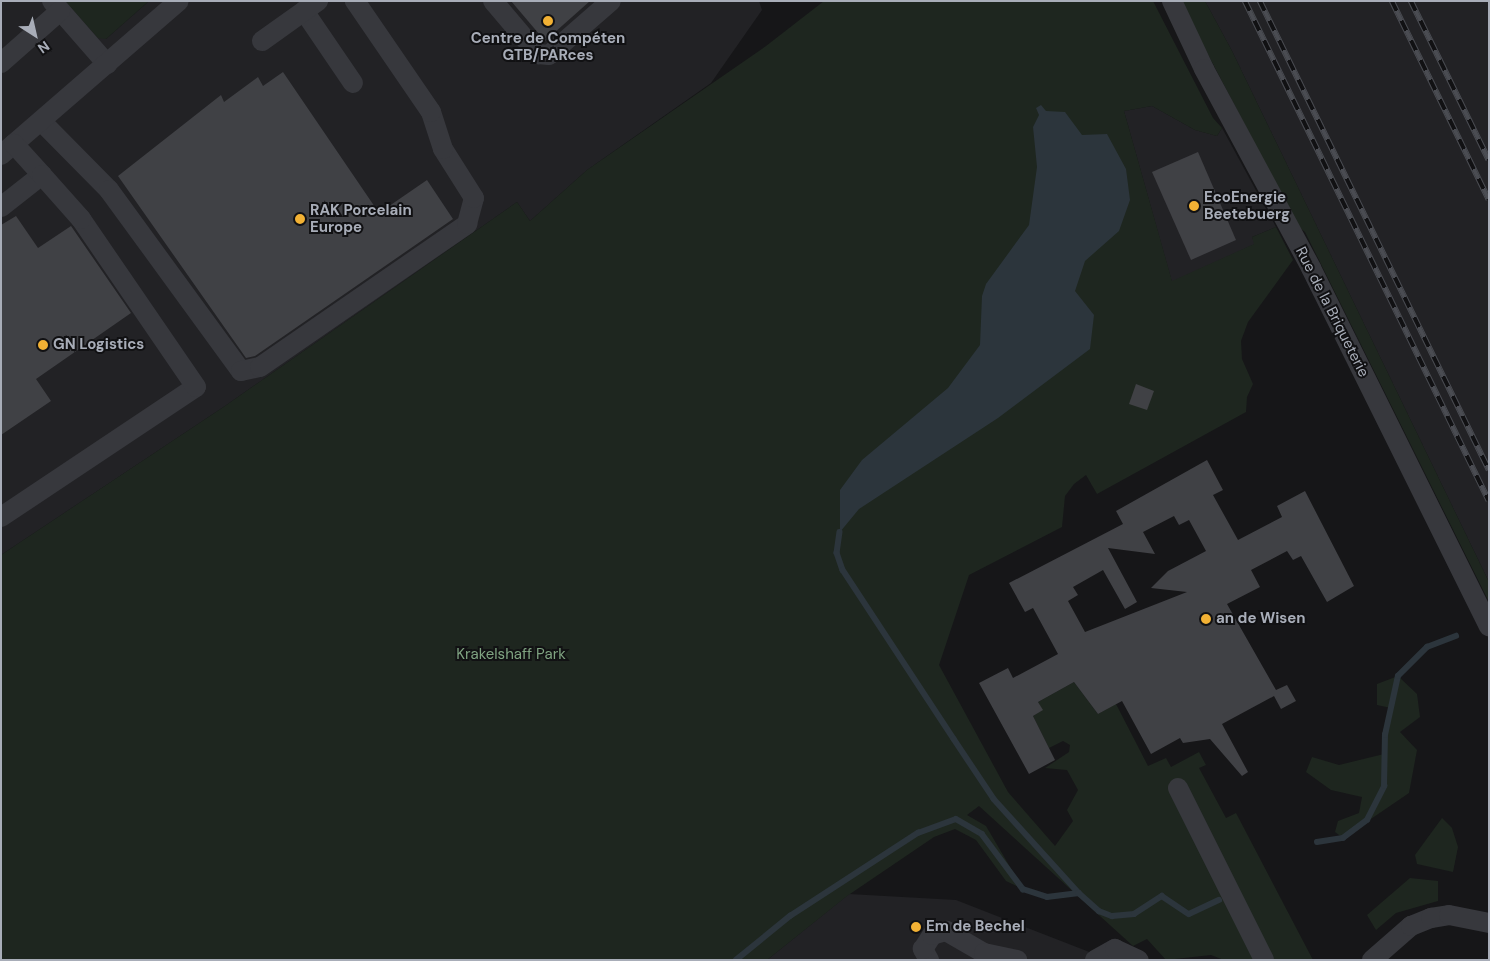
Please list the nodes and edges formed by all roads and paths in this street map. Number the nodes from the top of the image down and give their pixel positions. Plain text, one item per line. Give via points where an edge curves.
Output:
1 (179, 1) edge
2 (355, 1) edge
3 (493, 1) edge
4 (612, 1) edge
5 (1172, 1) edge
6 (56, 6) edge
7 (311, 6) edge
8 (262, 41) dead end
9 (1, 63) edge
10 (107, 64) junction
11 (353, 83) dead end
12 (41, 120) junction
13 (8, 150) edge
14 (42, 175) junction
15 (1, 207) edge
16 (1, 518) edge
17 (1489, 626) edge
18 (1178, 788) dead end
19 (1489, 923) edge
20 (929, 960) edge
21 (1017, 960) edge
22 (1095, 960) edge
23 (1139, 960) edge
24 (1264, 960) edge
25 (1372, 960) edge

1 - 10 street
2 - 12 street via 431,112 443,150 474,198 467,224 260,367 241,371 109,190
3 - 4 street via 538,54 549,55
5 - 17 street, Rue de la Briqueterie via 1237,143 1311,268
6 - 9 street
6 - 10 street
7 - 8 street
7 - 11 street
10 - 12 street
12 - 13 street
13 - 14 street
14 - 15 street
14 - 16 street via 81,219 196,387
18 - 24 street
19 - 25 street via 1450,915 1431,918 1410,926
20 - 21 street via 923,949 932,935 946,931 984,953
22 - 23 street via 1115,949

